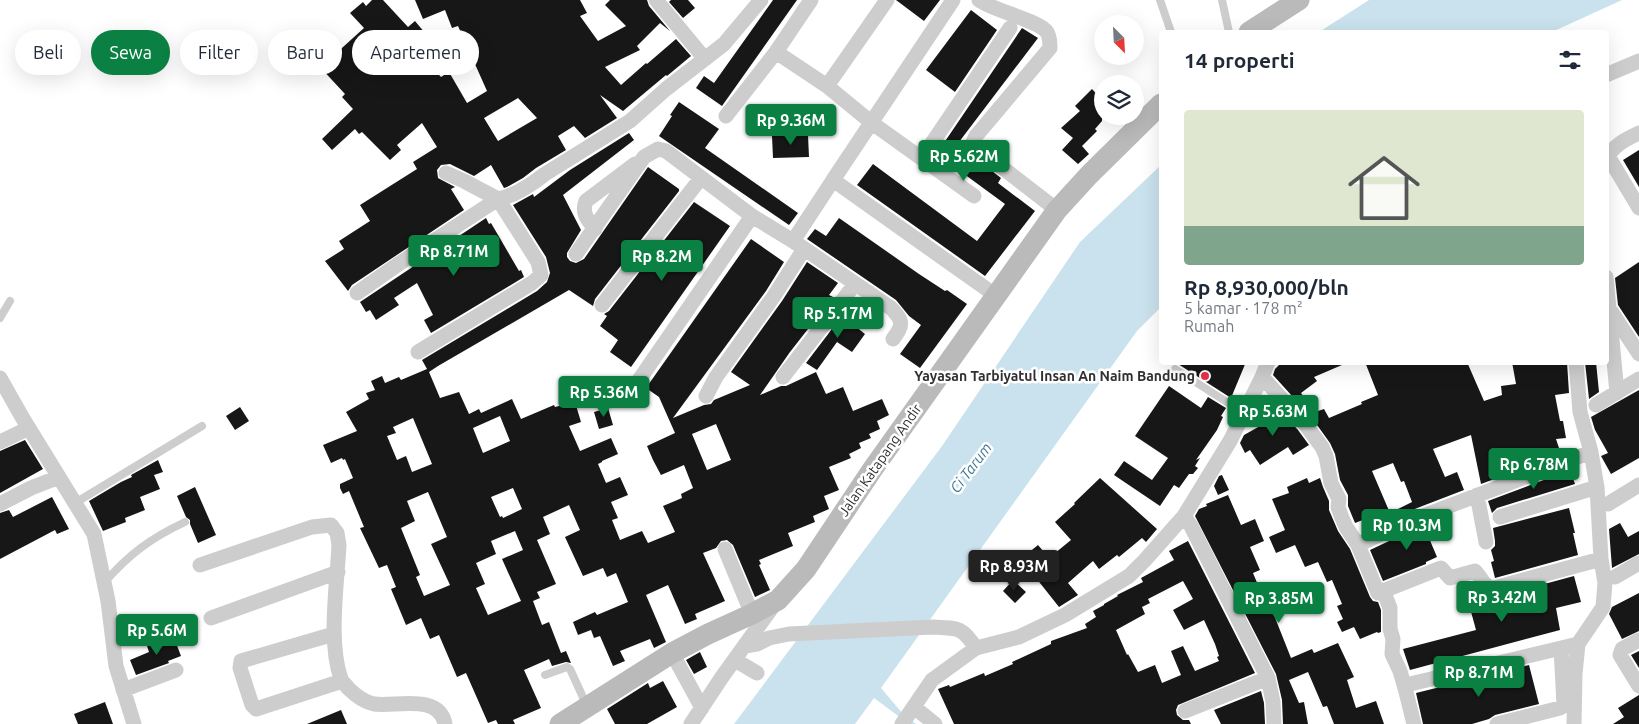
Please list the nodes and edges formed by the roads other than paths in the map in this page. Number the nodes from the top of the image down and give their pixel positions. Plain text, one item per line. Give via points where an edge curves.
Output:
1 (656, 0) edge
2 (761, 0) edge
3 (811, 0) edge
4 (887, 0) edge
5 (953, 0) edge
6 (979, 0) edge
7 (1160, 0) edge
8 (1222, 0) edge
9 (1298, 0) edge
10 (1010, 28) dead end
11 (1170, 30) edge
12 (1229, 30) edge
13 (1252, 30) edge
14 (776, 52) junction
15 (705, 59) junction
16 (1639, 61) edge
17 (1609, 74) edge
18 (827, 86) junction
19 (1159, 106) edge
20 (726, 116) dead end
21 (872, 123) junction
22 (1639, 133) edge
23 (1609, 156) edge
24 (644, 157) junction
25 (922, 158) junction
26 (1609, 161) edge
27 (446, 173) dead end
28 (701, 178) junction
29 (833, 180) junction
30 (974, 196) dead end
31 (498, 199) junction
32 (1639, 208) edge
33 (1057, 210) junction
34 (752, 216) junction
35 (595, 229) junction
36 (799, 245) junction
37 (576, 254) dead end
38 (855, 284) junction
39 (357, 293) dead end
40 (995, 295) junction
41 (10, 301) dead end
42 (1609, 302) edge
43 (602, 305) dead end
44 (1610, 310) junction
45 (0, 318) edge
46 (893, 339) dead end
47 (418, 352) dead end
48 (1639, 354) edge
49 (1267, 365) edge
50 (1576, 365) edge
51 (1175, 369) dead end
52 (783, 377) dead end
53 (1262, 377) junction
54 (0, 378) edge
55 (1639, 379) edge
56 (637, 383) dead end
57 (1617, 393) junction
58 (706, 396) dead end
59 (1596, 405) dead end
60 (1244, 412) junction
61 (202, 426) dead end
62 (28, 428) junction
63 (0, 442) edge
64 (1591, 452) junction
65 (59, 476) junction
66 (1597, 487) junction
67 (1637, 490) edge
68 (1476, 495) junction
69 (75, 503) junction
70 (0, 504) edge
71 (1608, 504) dead end
72 (1184, 516) junction
73 (1500, 518) dead end
74 (185, 522) dead end
75 (1486, 542) dead end
76 (1358, 545) junction
77 (724, 549) dead end
78 (1601, 559) junction
79 (1639, 563) edge
80 (200, 566) dead end
81 (338, 572) junction
82 (1614, 577) dead end
83 (104, 583) junction
84 (1383, 590) junction
85 (767, 609) junction
86 (211, 618) dead end
87 (334, 634) junction
88 (769, 638) junction
89 (1639, 640) edge
90 (1578, 644) junction
91 (745, 646) junction
92 (976, 648) junction
93 (1561, 648) junction
94 (672, 653) junction
95 (735, 660) junction
96 (176, 670) dead end
97 (757, 673) dead end
98 (546, 675) dead end
99 (1268, 678) junction
100 (342, 681) junction
101 (1639, 686) edge
102 (123, 690) junction
103 (1406, 692) junction
104 (587, 706) junction
105 (702, 708) junction
106 (1185, 711) dead end
107 (907, 717) edge
108 (132, 724) edge
109 (445, 724) edge
110 (560, 724) edge
111 (691, 724) edge
112 (935, 724) edge
113 (1274, 724) edge
114 (1414, 724) edge
115 (1498, 724) edge
116 (1574, 724) edge

1 - 15 street
2 - 15 street via 724,44
3 - 14 street
4 - 18 street
5 - 21 street
6 - 33 street via 1044,30 1048,34 1050,48 972,144
7 - 11 lane
8 - 12 lane
9 - 13 street
10 - 25 street
14 - 18 street
14 - 20 street
15 - 31 street via 666,88 630,122 533,184 507,198
16 - 17 street
18 - 21 street
19 - 33 street, Jalan Katapang Andir
21 - 25 street
21 - 29 street
22 - 23 street via 1621,142
24 - 28 street via 658,149 666,151
24 - 35 street
24 - 35 street via 586,201 585,214
25 - 30 street
26 - 32 street
27 - 31 street
28 - 34 street
28 - 43 street
29 - 36 street
29 - 40 street
31 - 39 street
31 - 47 street via 538,262 541,275
33 - 40 street, Jalan Katapang Andir
34 - 36 street
34 - 56 street
35 - 37 street
36 - 38 street
36 - 58 street via 774,296
38 - 46 street via 900,317 900,329
38 - 52 street
40 - 85 street, Jalan Katapang Andir via 806,569
41 - 45 lane
42 - 44 street
44 - 48 street
44 - 57 street
49 - 53 street
50 - 64 street via 1580,412
51 - 60 lane
53 - 60 street
53 - 76 street via 1322,447 1331,484 1339,499 1338,507
54 - 62 street
55 - 57 street
57 - 59 street
60 - 72 street
61 - 69 lane
62 - 63 street
62 - 65 street
64 - 66 street
64 - 68 street
65 - 69 street
65 - 70 street
66 - 73 street
66 - 78 street
67 - 71 street
68 - 75 street
68 - 76 street
69 - 83 street via 94,534
72 - 92 street via 1146,560 1107,590 1019,637
72 - 99 street
74 - 83 lane via 150,540
76 - 84 street via 1378,593
77 - 85 street
78 - 84 street via 1494,588 1484,584 1476,572 1450,578 1441,568
78 - 90 street via 1605,583 1603,607
79 - 82 street
80 - 81 street via 312,527 330,525 339,545
81 - 86 street
81 - 87 street
83 - 102 street via 116,666
84 - 103 street via 1390,608 1392,654
85 - 88 street
85 - 91 street
85 - 94 street, Jalan Katapang Andir
87 - 100 street
87 - 100 street via 241,661 240,668 256,709
88 - 91 street
88 - 92 street via 789,634 933,627 966,632
89 - 101 street via 1620,652
90 - 93 street
90 - 116 street
91 - 95 street
92 - 107 street via 932,680
93 - 103 street via 1410,684
93 - 115 street via 1564,705
94 - 104 street, Jalan Katapang Andir
94 - 105 street
95 - 97 street
95 - 105 street
96 - 102 street
98 - 104 lane via 567,667 570,669
99 - 106 street
99 - 113 street
100 - 109 street via 355,696 374,704 413,703 434,707 444,717
102 - 108 street
103 - 114 street
104 - 110 street, Jalan Katapang Andir
105 - 111 street
107 - 112 street

